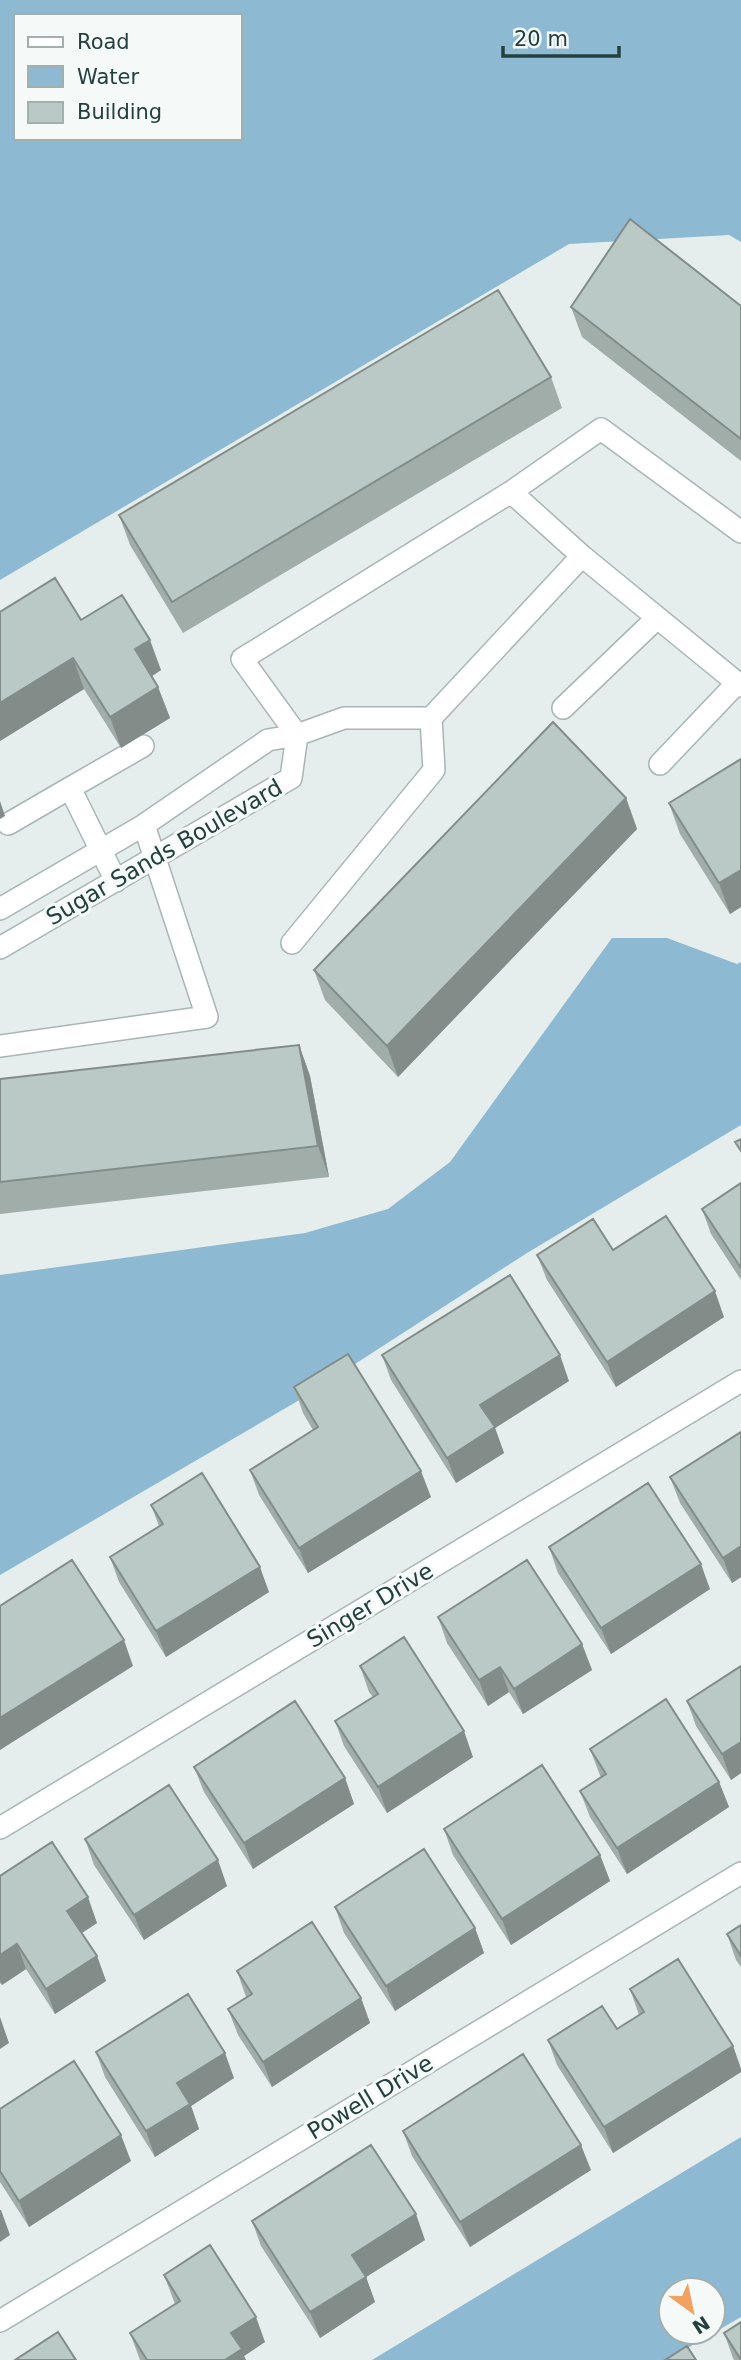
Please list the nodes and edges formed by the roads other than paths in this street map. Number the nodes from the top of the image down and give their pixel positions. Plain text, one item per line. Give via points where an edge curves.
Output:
1 (511, 492) junction
2 (741, 532) edge
3 (582, 556) junction
4 (657, 618) junction
5 (739, 684) edge
6 (563, 708) dead end
7 (431, 718) junction
8 (297, 735) junction
9 (144, 746) dead end
10 (660, 764) dead end
11 (70, 788) junction
12 (8, 824) dead end
13 (144, 825) junction
14 (101, 850) junction
15 (154, 859) junction
16 (116, 881) junction
17 (0, 909) edge
18 (292, 943) dead end
19 (0, 948) edge
20 (0, 1046) edge
21 (741, 1381) edge
22 (0, 1828) edge
23 (741, 1872) edge
24 (0, 2321) edge

1 - 2 street via 601,429
1 - 3 street
1 - 8 street via 242,659
3 - 4 street
3 - 7 street
4 - 5 street
4 - 6 street
5 - 10 street
7 - 8 street, Sugar Sands Boulevard via 344,718
7 - 18 street via 434,770
8 - 13 street, Sugar Sands Boulevard via 268,740
8 - 15 street, Sugar Sands Boulevard via 291,778
9 - 11 street
11 - 12 street
11 - 14 street
13 - 14 street, Sugar Sands Boulevard
13 - 15 street
14 - 16 street
14 - 17 street, Sugar Sands Boulevard
15 - 16 street, Sugar Sands Boulevard
15 - 20 street via 207,1017
16 - 19 street, Sugar Sands Boulevard
21 - 22 street, Singer Drive
23 - 24 street, Powell Drive

